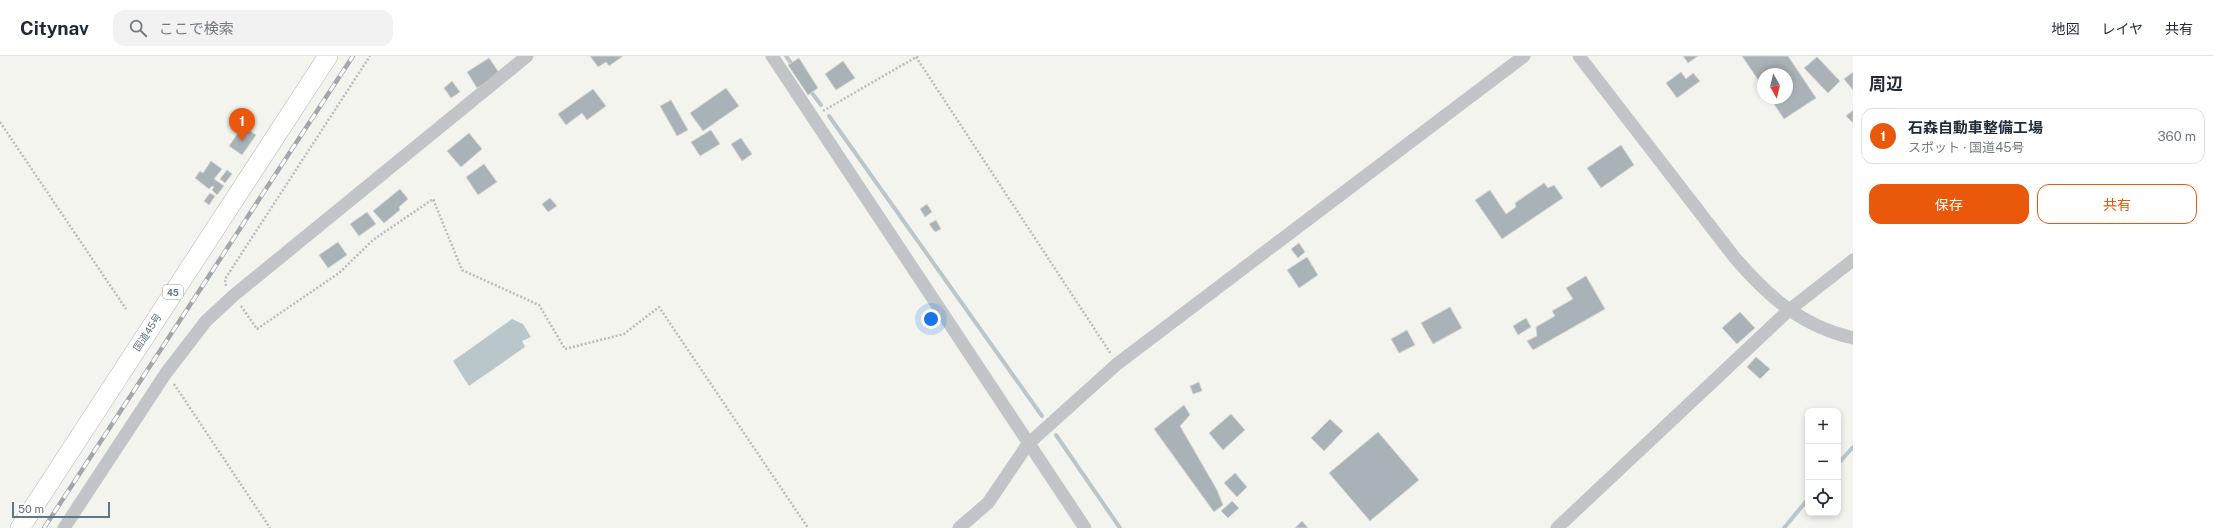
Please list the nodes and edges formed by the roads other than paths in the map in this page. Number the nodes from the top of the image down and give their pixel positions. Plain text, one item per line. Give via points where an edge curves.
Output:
1 (328, 56) edge
2 (527, 56) edge
3 (772, 56) edge
4 (1524, 56) edge
5 (1579, 56) edge
6 (1853, 260) edge
7 (1789, 310) junction
8 (1853, 338) edge
9 (1028, 444) junction
10 (20, 528) edge
11 (64, 528) edge
12 (959, 528) edge
13 (1085, 528) edge
14 (1557, 528) edge

1 - 10 highway, 国道45号 / 45
2 - 11 street via 233,296 206,321 166,373
3 - 9 street
4 - 9 street via 1117,364
5 - 7 street via 1735,258 1762,289
6 - 7 street
7 - 8 street via 1809,322
7 - 14 street
9 - 12 street via 988,503
9 - 13 street

